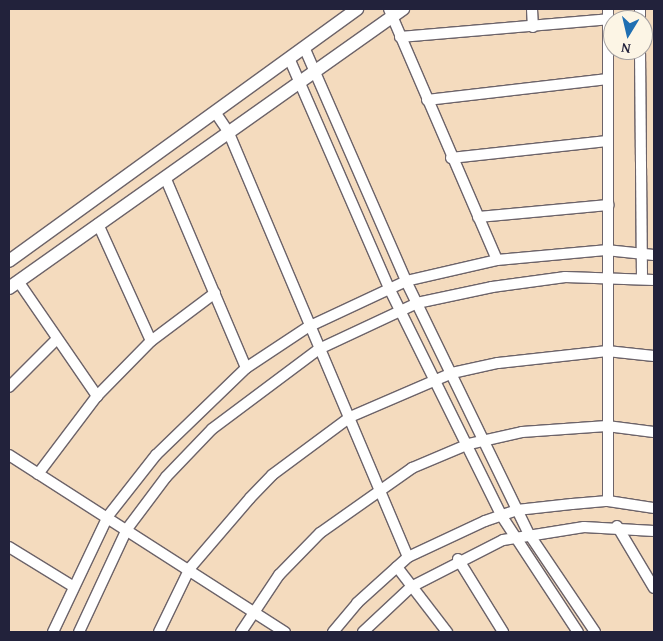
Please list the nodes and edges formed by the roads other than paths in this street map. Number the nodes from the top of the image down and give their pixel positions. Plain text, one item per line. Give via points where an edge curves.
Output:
1 (357, 9) edge
2 (403, 9) edge
3 (532, 9) edge
4 (390, 13) edge
5 (603, 15) edge
6 (533, 27) junction
7 (400, 37) junction
8 (304, 48) junction
9 (289, 58) junction
10 (608, 60) edge
11 (640, 60) edge
12 (316, 69) junction
13 (608, 78) junction
14 (300, 80) junction
15 (427, 100) junction
16 (215, 112) junction
17 (228, 131) junction
18 (607, 141) junction
19 (451, 158) junction
20 (165, 177) junction
21 (608, 205) junction
22 (478, 218) junction
23 (98, 224) junction
24 (606, 250) junction
25 (640, 252) junction
26 (654, 255) edge
27 (497, 260) junction
28 (9, 261) edge
29 (607, 276) junction
30 (642, 278) junction
31 (654, 280) edge
32 (406, 281) junction
33 (14, 284) edge
34 (389, 288) junction
35 (215, 292) junction
36 (417, 303) junction
37 (402, 311) junction
38 (308, 327) junction
39 (56, 340) junction
40 (151, 341) junction
41 (319, 349) junction
42 (607, 351) junction
43 (654, 356) edge
44 (246, 368) junction
45 (452, 373) junction
46 (436, 380) junction
47 (9, 388) edge
48 (97, 396) junction
49 (350, 417) junction
50 (608, 426) junction
51 (654, 432) edge
52 (486, 438) junction
53 (469, 444) junction
54 (9, 455) edge
55 (38, 474) junction
56 (379, 487) junction
57 (608, 501) junction
58 (654, 508) edge
59 (517, 510) junction
60 (501, 515) junction
61 (108, 516) junction
62 (617, 526) junction
63 (127, 529) junction
64 (654, 532) edge
65 (529, 534) junction
66 (514, 538) junction
67 (9, 547) edge
68 (408, 557) junction
69 (458, 560) junction
70 (397, 567) junction
71 (190, 568) junction
72 (72, 585) junction
73 (411, 586) junction
74 (654, 588) edge
75 (252, 610) junction
76 (53, 632) edge
77 (79, 632) edge
78 (159, 632) edge
79 (241, 632) edge
80 (285, 632) edge
81 (333, 632) edge
82 (362, 632) edge
83 (447, 632) edge
84 (502, 632) edge
85 (578, 632) edge
86 (595, 632) edge

1 - 8 street
2 - 4 street
3 - 6 street
4 - 7 street
4 - 12 street
5 - 6 street
6 - 7 street
7 - 15 street
8 - 9 street
8 - 12 street
9 - 14 street
9 - 16 street
10 - 13 street
11 - 25 street
12 - 14 street
12 - 32 street
13 - 15 street
13 - 18 street
14 - 17 street
14 - 34 street
15 - 19 street
16 - 17 street
16 - 28 street
17 - 20 street
17 - 38 street
18 - 19 street
18 - 21 street
19 - 22 street
20 - 23 street
20 - 35 street
21 - 22 street
21 - 24 street
22 - 27 street
23 - 33 street
23 - 40 street
24 - 25 street
24 - 27 street
24 - 29 street
25 - 26 street
25 - 30 street
27 - 32 street
29 - 30 street
29 - 36 street via 527,281
29 - 42 street
30 - 31 street
32 - 34 street
32 - 36 street
33 - 39 street
34 - 37 street
34 - 38 street
35 - 40 street
35 - 44 street
36 - 37 street
36 - 45 street
37 - 41 street
37 - 46 street
38 - 41 street
38 - 44 street
39 - 47 street
39 - 48 street
40 - 48 street
41 - 49 street
41 - 63 street via 193,448
42 - 43 street
42 - 45 street via 551,354
42 - 50 street
44 - 61 street via 162,449
45 - 46 street
45 - 52 street
46 - 49 street
46 - 53 street
48 - 55 street
49 - 56 street
49 - 71 street via 272,475
50 - 51 street
50 - 52 street
50 - 57 street
52 - 53 street
52 - 59 street
53 - 56 street
53 - 60 street
54 - 55 street
55 - 61 street
56 - 68 street
56 - 75 street via 320,532
57 - 58 street
57 - 59 street
59 - 60 street
59 - 65 street
60 - 66 street
60 - 68 street via 446,536
61 - 63 street
61 - 72 street
62 - 64 street
62 - 65 street
62 - 74 street
63 - 71 street
63 - 77 street
65 - 66 street
65 - 86 street
66 - 69 street
66 - 85 street
67 - 72 street
68 - 70 street
69 - 73 street
69 - 84 street
70 - 73 street
70 - 81 street
71 - 75 street
71 - 78 street
72 - 76 street
73 - 82 street
73 - 83 street
75 - 79 street
75 - 80 street

